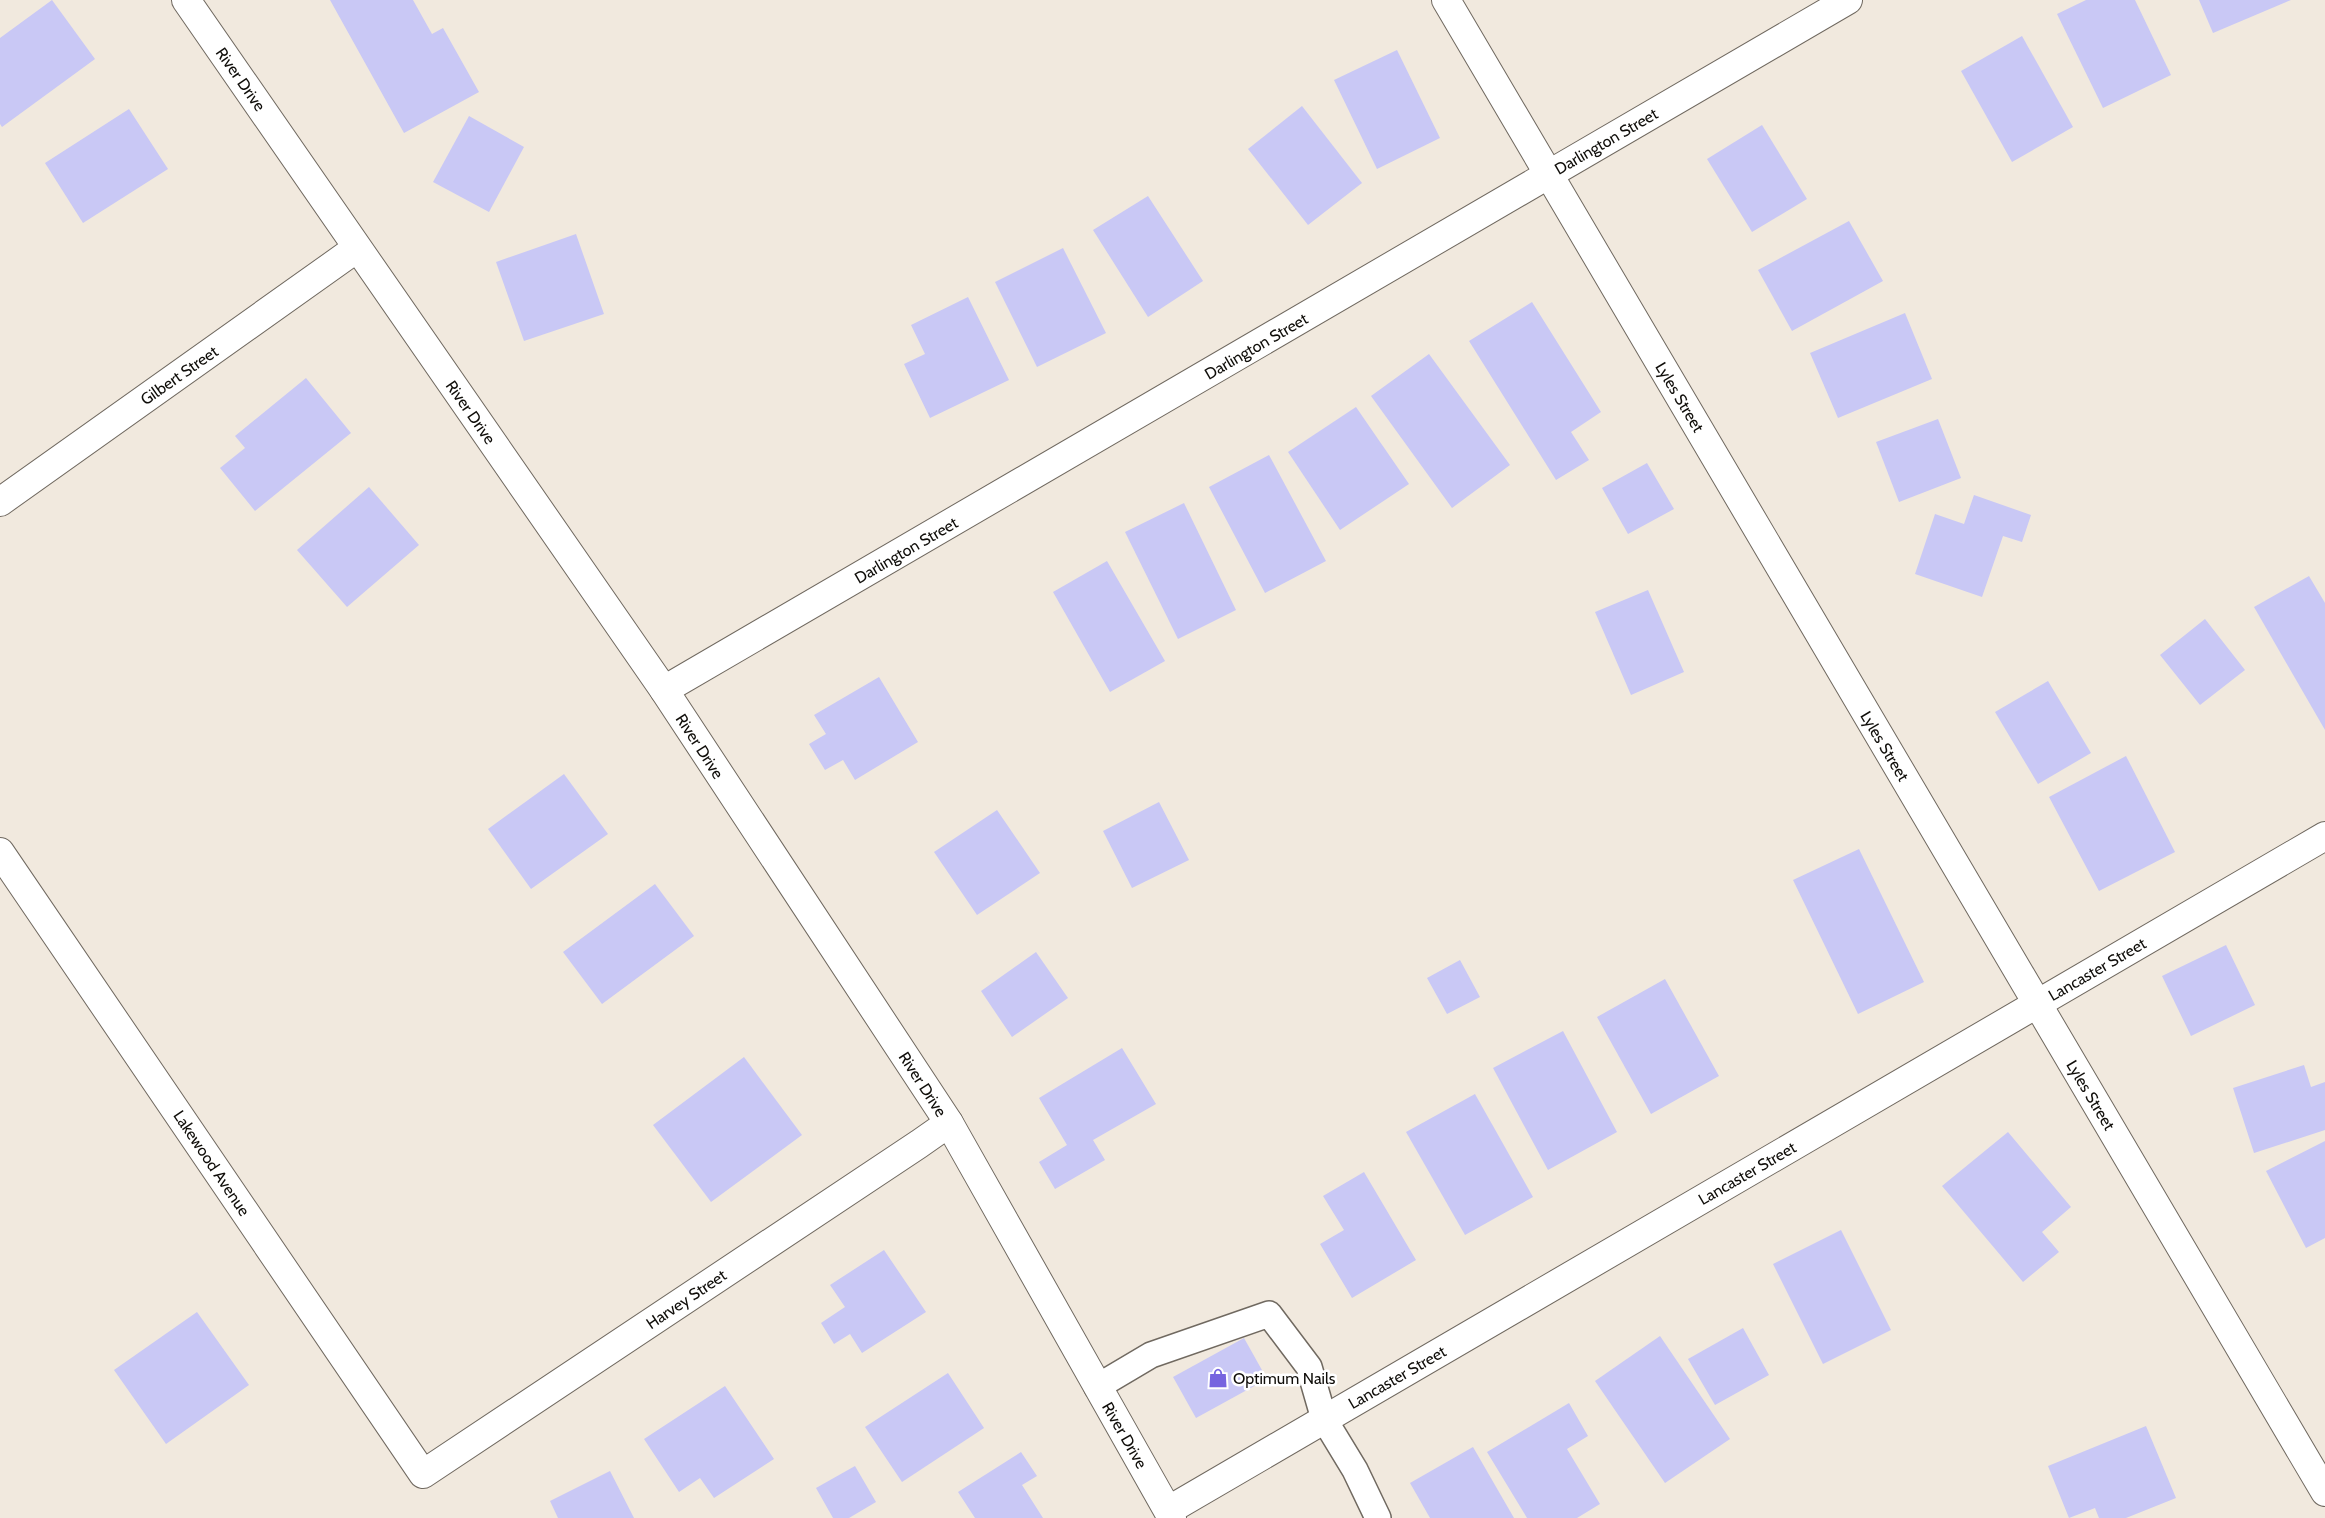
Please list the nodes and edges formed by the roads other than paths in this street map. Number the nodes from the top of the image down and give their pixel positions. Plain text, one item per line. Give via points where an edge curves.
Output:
1 (186, 0) edge
2 (1446, 0) edge
3 (1848, 0) edge
4 (1548, 175) junction
5 (357, 248) junction
6 (0, 502) edge
7 (664, 690) junction
8 (2325, 836) edge
9 (0, 852) edge
10 (2037, 1004) junction
11 (949, 1123) junction
12 (1097, 1387) junction
13 (1324, 1419) junction
14 (423, 1474) joint
15 (2325, 1492) edge
16 (1170, 1514) edge
17 (1378, 1518) edge

1 - 5 street, River Drive
2 - 4 street, Lyles Street
3 - 4 street, Darlington Street
4 - 7 street, Darlington Street
4 - 10 street, Lyles Street
5 - 6 street, Gilbert Street
5 - 7 street, River Drive
7 - 11 street, River Drive
8 - 10 street, Lancaster Street
9 - 14 street, Lakewood Avenue
10 - 13 street, Lancaster Street
10 - 15 street, Lyles Street
11 - 12 street, River Drive
11 - 14 street, Harvey Street
12 - 13 lane via 1151,1355 1269,1314 1309,1367
12 - 16 street, River Drive
13 - 16 street, Lancaster Street
13 - 17 lane via 1356,1470

